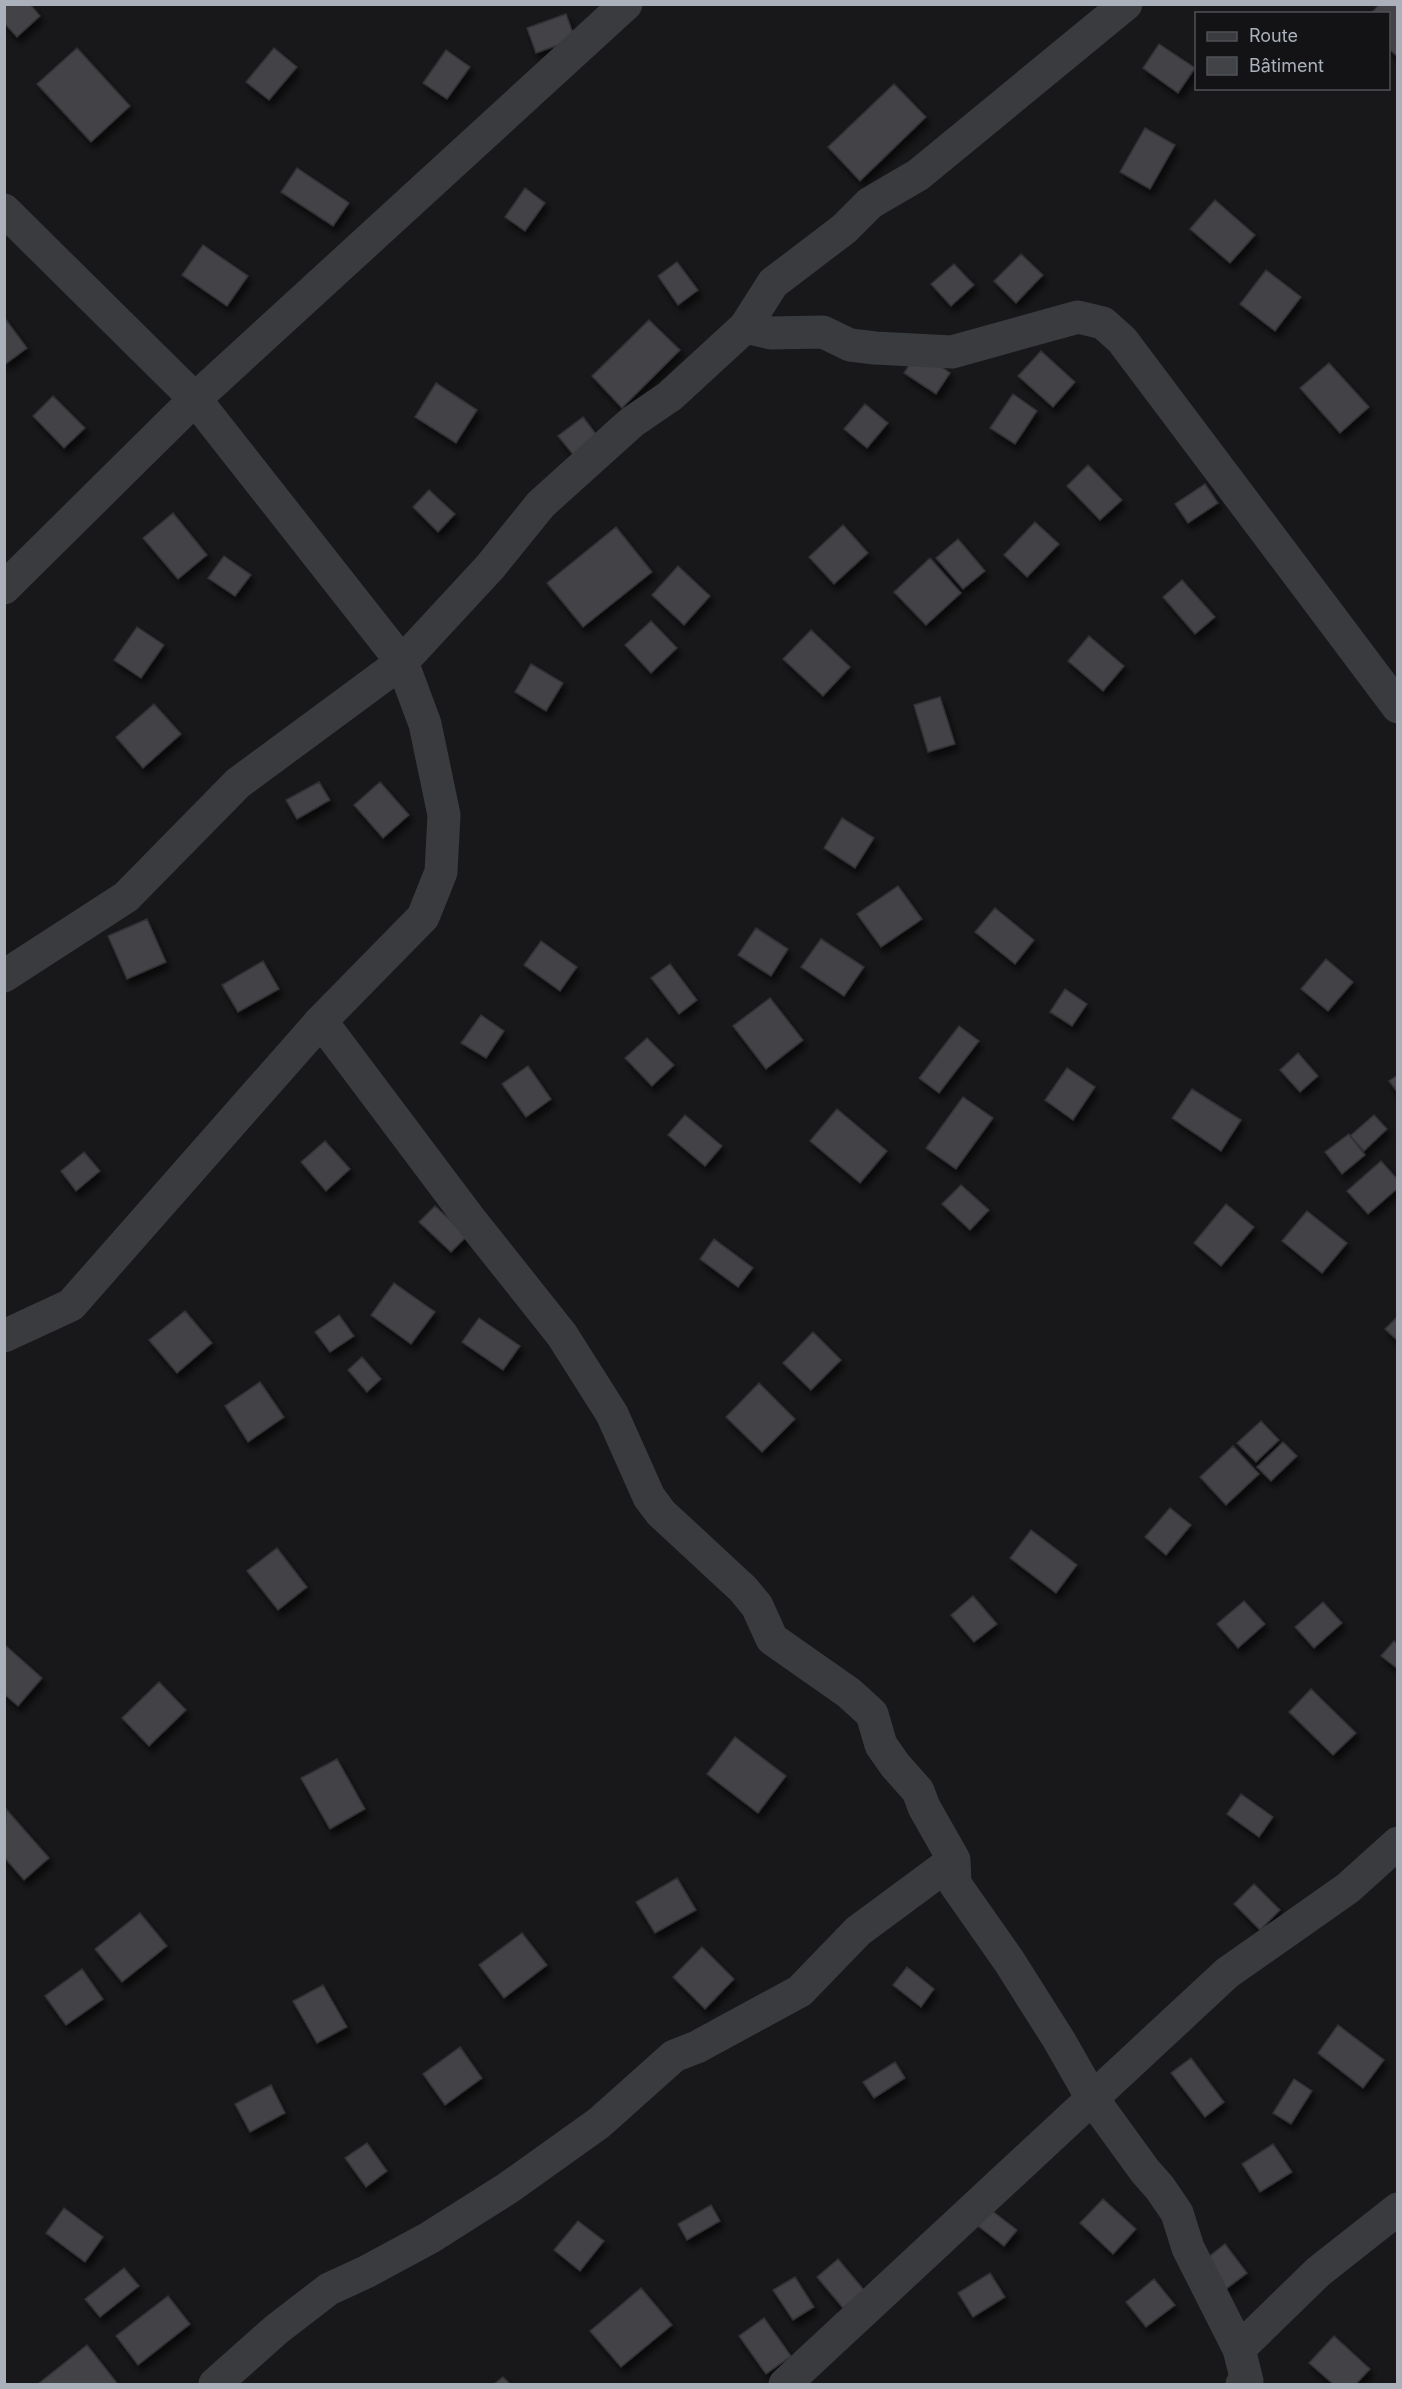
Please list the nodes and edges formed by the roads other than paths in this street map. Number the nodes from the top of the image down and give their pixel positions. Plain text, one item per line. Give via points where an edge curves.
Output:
1 (1126, 4) edge
2 (622, 6) edge
3 (4, 210) edge
4 (745, 327) junction
5 (195, 399) junction
6 (4, 588) edge
7 (402, 662) junction
8 (1398, 708) edge
9 (4, 976) edge
10 (321, 1021) junction
11 (4, 1336) edge
12 (1398, 1843) edge
13 (954, 1860) junction
14 (1092, 2098) junction
15 (1398, 2209) edge
16 (1239, 2349) junction
17 (1246, 2383) edge
18 (215, 2385) edge
19 (785, 2385) edge

1 - 4 street via 918,175 870,203 844,229 773,283
2 - 5 street
3 - 5 street
4 - 7 street via 541,504 490,567
4 - 8 street via 771,333 823,332 850,345 952,352 1078,317 1103,323 1122,340
5 - 6 street
5 - 7 street
7 - 9 street via 238,783 126,897
7 - 10 street via 425,724 444,815 441,872 423,917
10 - 11 street via 71,1305
10 - 13 street via 562,1335 612,1414 649,1497 661,1513 743,1589 757,1606 772,1639 872,1714 881,1745 918,1791
12 - 14 street via 1348,1888 1227,1973
13 - 14 street via 955,1884 1010,1960
13 - 18 street via 858,1931 800,1991 674,2056 599,2123 508,2188 429,2238 329,2289
14 - 16 street via 1177,2213 1188,2248
14 - 19 street
15 - 16 street via 1318,2272
16 - 17 street

